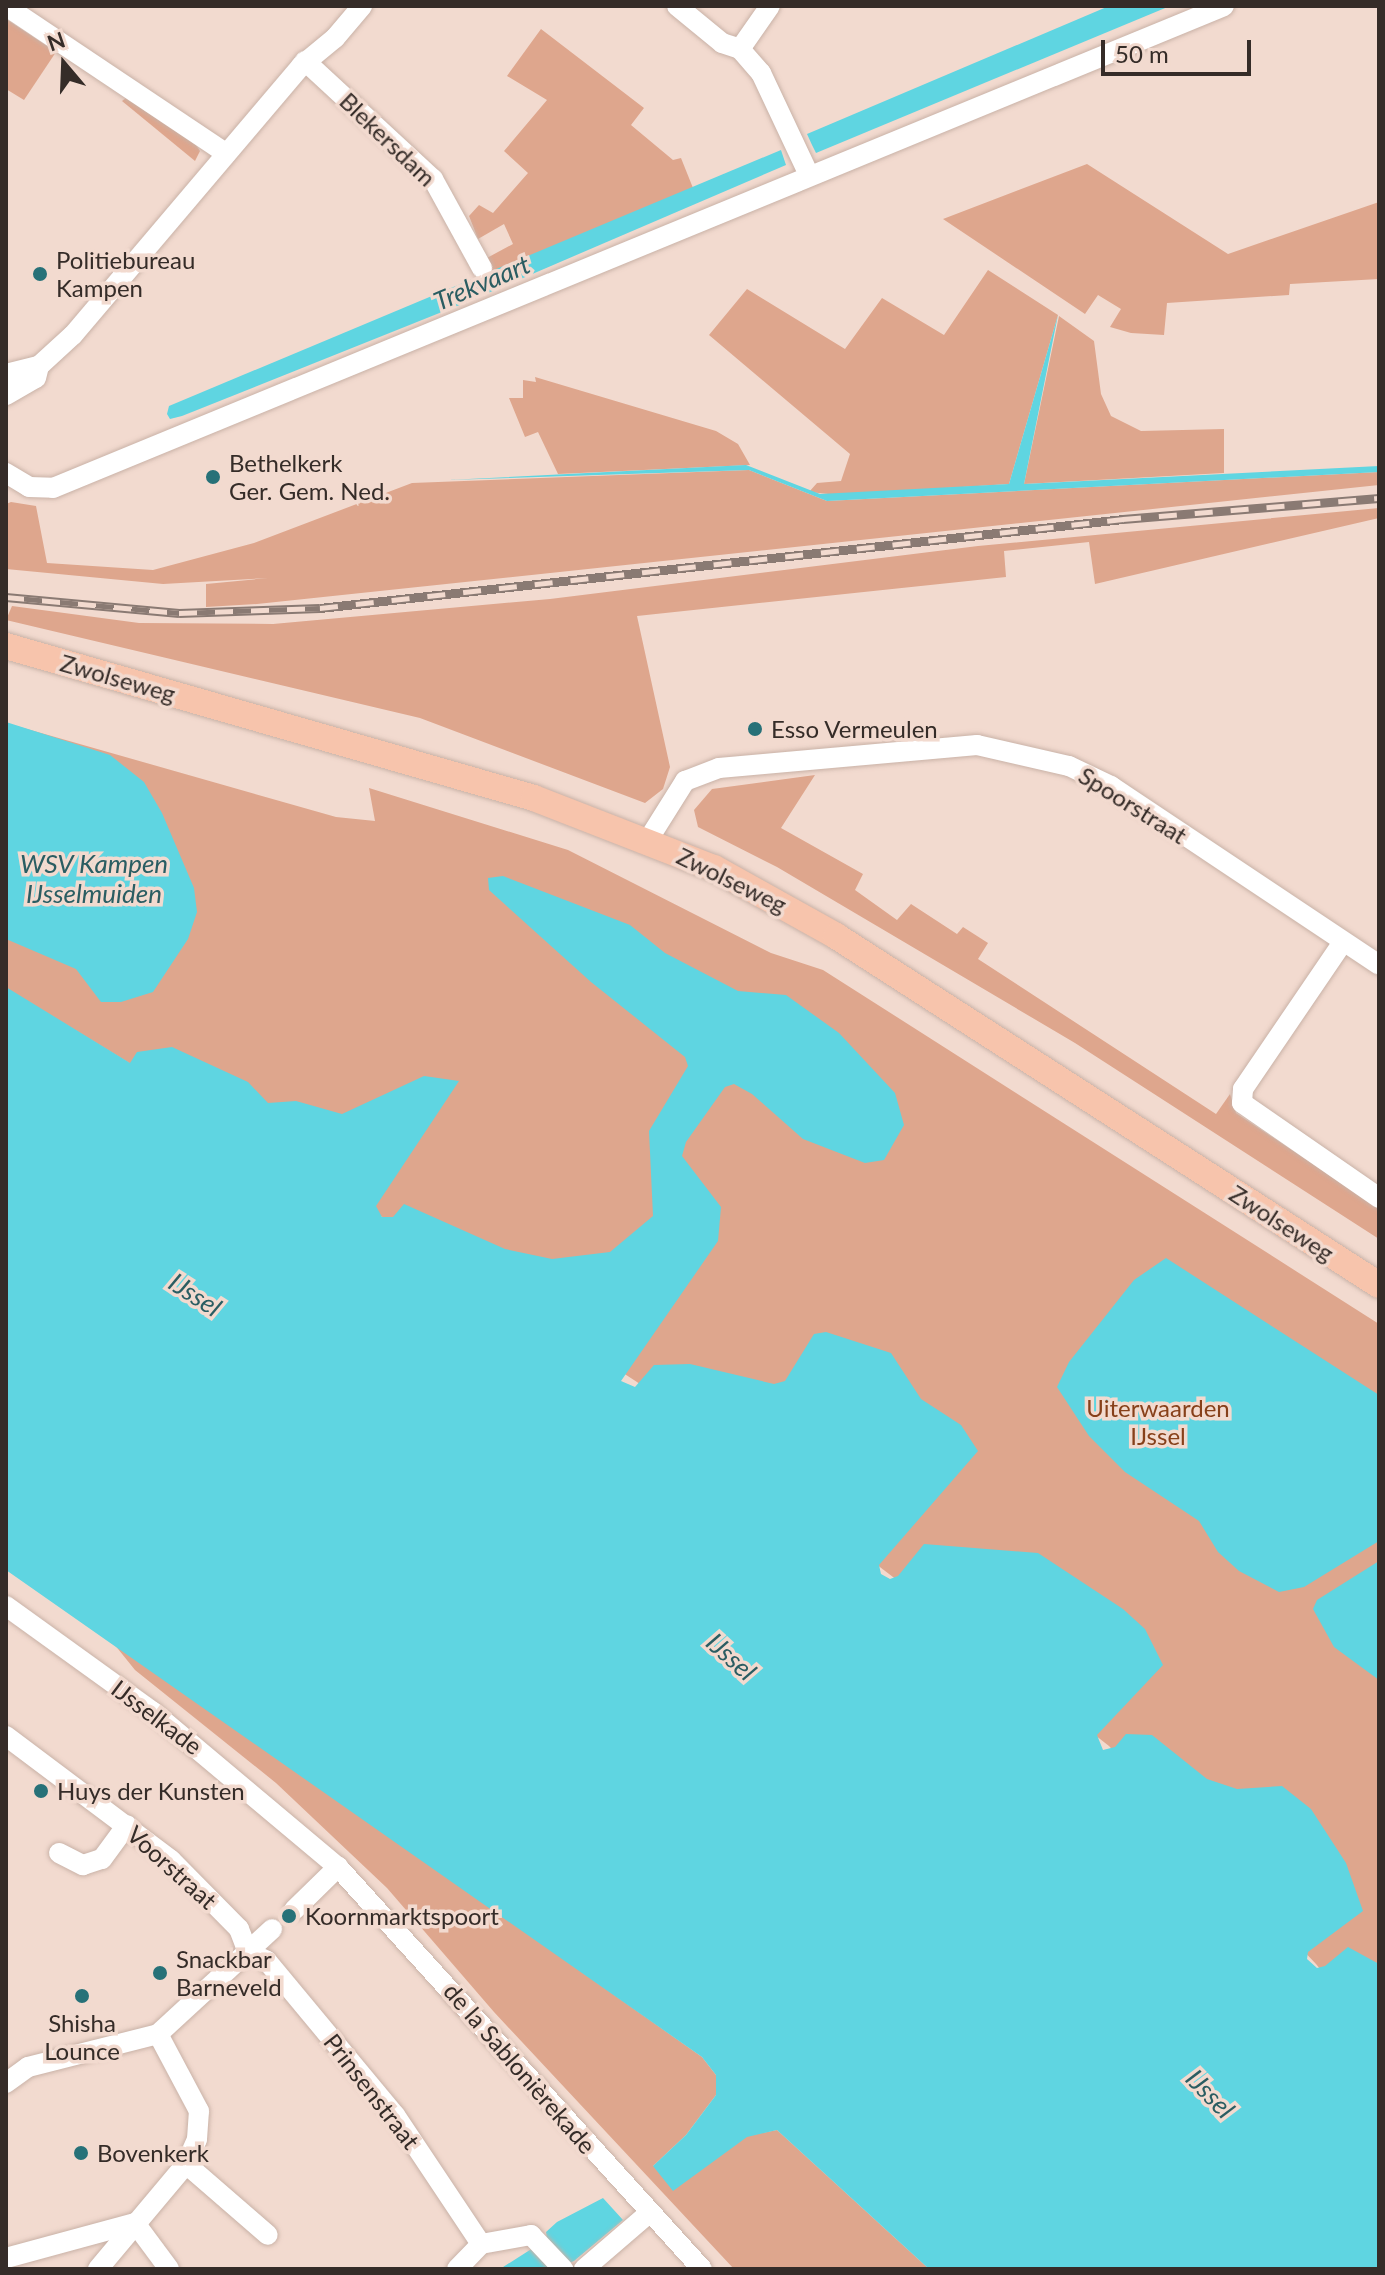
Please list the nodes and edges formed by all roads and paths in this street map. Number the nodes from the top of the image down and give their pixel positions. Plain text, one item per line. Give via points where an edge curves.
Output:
1 (6, 6) edge
2 (362, 6) edge
3 (677, 6) edge
4 (770, 6) edge
5 (1224, 6) edge
6 (740, 49) junction
7 (305, 61) junction
8 (226, 153) junction
9 (809, 175) junction
10 (482, 268) dead end
11 (39, 366) junction
12 (6, 374) edge
13 (6, 395) edge
14 (6, 473) edge
15 (6, 646) edge
16 (648, 840) junction
17 (1343, 942) junction
18 (1379, 965) edge
19 (1379, 1198) edge
20 (1379, 1285) edge
21 (6, 1606) edge
22 (6, 1736) edge
23 (127, 1825) junction
24 (59, 1853) dead end
25 (338, 1867) junction
26 (294, 1910) dead end
27 (272, 1929) dead end
28 (248, 1952) junction
29 (158, 2034) junction
30 (6, 2083) edge
31 (186, 2164) junction
32 (648, 2214) junction
33 (135, 2223) junction
34 (268, 2235) dead end
35 (481, 2244) junction
36 (6, 2258) edge
37 (98, 2269) edge
38 (169, 2269) edge
39 (457, 2269) edge
40 (563, 2269) edge
41 (584, 2269) edge
42 (702, 2269) edge

1 - 8 street
2 - 7 street via 335,38
3 - 6 street via 722,43
4 - 6 street
5 - 9 street
6 - 9 street via 761,73
7 - 8 street
7 - 10 street, Blekersdam via 433,179
8 - 11 street via 73,335
9 - 14 street via 53,488 37,490
11 - 12 street
11 - 13 street via 36,378
15 - 16 main road, Zwolseweg via 534,798
16 - 17 street, Spoorstraat via 685,781 719,768 977,745 1069,766 1111,786
16 - 20 main road, Zwolseweg via 714,868 836,936
17 - 18 street, Spoorstraat
17 - 19 street via 1243,1089 1242,1103
21 - 25 street, IJsselkade via 153,1712
22 - 23 street, Voorstraat
23 - 24 street via 102,1859 83,1865
23 - 28 street, Voorstraat via 171,1860 239,1929
25 - 26 street
25 - 32 street, de la Sablonièrekade
27 - 28 street
28 - 29 street
28 - 35 street, Prinsenstraat via 267,1961 395,2115
29 - 30 street via 97,2054 28,2067
29 - 31 street via 199,2111 197,2139
31 - 33 street
31 - 34 street
32 - 41 street
32 - 42 street, de la Sablonièrekade
33 - 36 street
33 - 37 street
33 - 38 street
35 - 39 street
35 - 40 street via 533,2236

